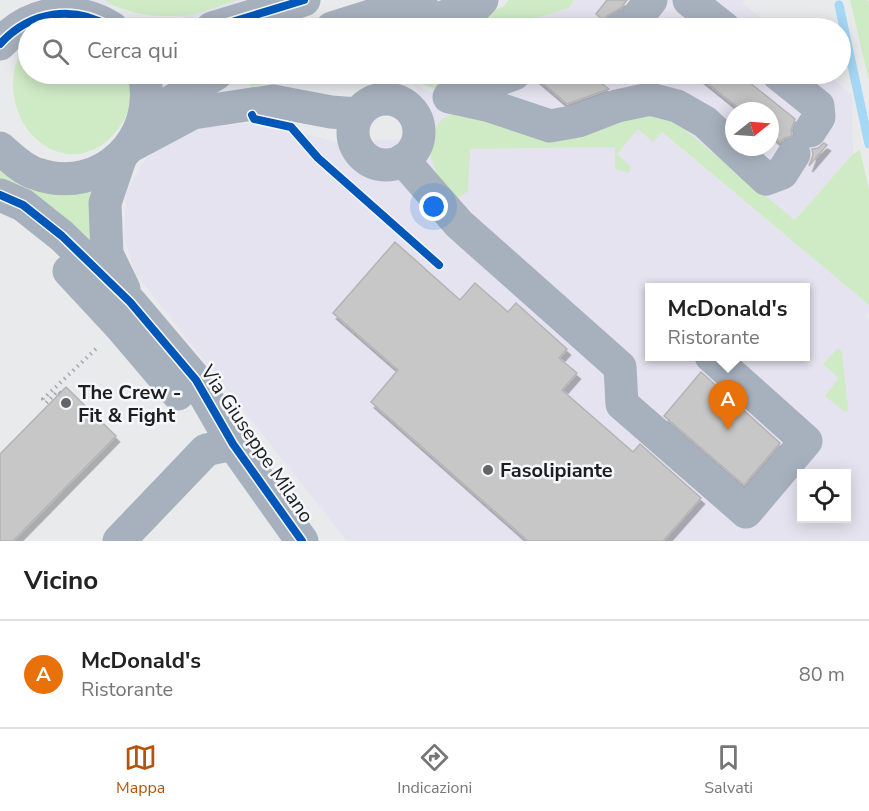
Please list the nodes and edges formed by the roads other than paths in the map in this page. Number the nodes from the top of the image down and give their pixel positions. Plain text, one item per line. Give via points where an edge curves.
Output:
1 (14, 0) edge
2 (72, 0) edge
3 (304, 0) edge
4 (421, 0) edge
5 (482, 0) edge
6 (651, 0) edge
7 (689, 0) edge
8 (38, 18) edge
9 (94, 18) edge
10 (98, 18) edge
11 (245, 18) edge
12 (364, 18) edge
13 (440, 18) edge
14 (637, 18) edge
15 (712, 18) edge
16 (18, 28) edge
17 (5, 39) edge
18 (146, 84) edge
19 (203, 84) edge
20 (486, 84) edge
21 (790, 84) edge
22 (400, 97) edge
23 (449, 97) junction
24 (358, 114) junction
25 (132, 140) junction
26 (0, 148) edge
27 (403, 160) junction
28 (0, 195) edge
29 (0, 218) edge
30 (130, 302) junction
31 (716, 361) edge
32 (233, 444) junction
33 (119, 541) edge
34 (302, 541) edge

1 - 17 street
2 - 10 street
3 - 11 street
4 - 12 street
5 - 13 street via 476,6
6 - 14 street
7 - 15 street
8 - 9 street via 60,13
16 - 17 street
18 - 25 street via 147,102
19 - 25 street
20 - 23 street
21 - 23 street via 818,106 819,117 782,173 766,179 705,122 677,106 650,99 550,126
22 - 23 street
22 - 24 street via 374,101
22 - 27 street via 419,132 412,153
24 - 25 street via 273,101 194,113
24 - 27 street via 353,134 362,154 381,165
25 - 26 street via 105,168 70,179 22,168
25 - 30 street via 105,203 107,254
27 - 31 street via 459,224 621,367 622,404 746,512 806,441
28 - 30 street, Via Giuseppe Milano via 23,205 62,236
29 - 32 street, Via Giuseppe Milano via 15,224 50,251 179,394
30 - 32 street, Via Giuseppe Milano via 196,380
32 - 33 street via 206,450
32 - 34 street, Via Giuseppe Milano

